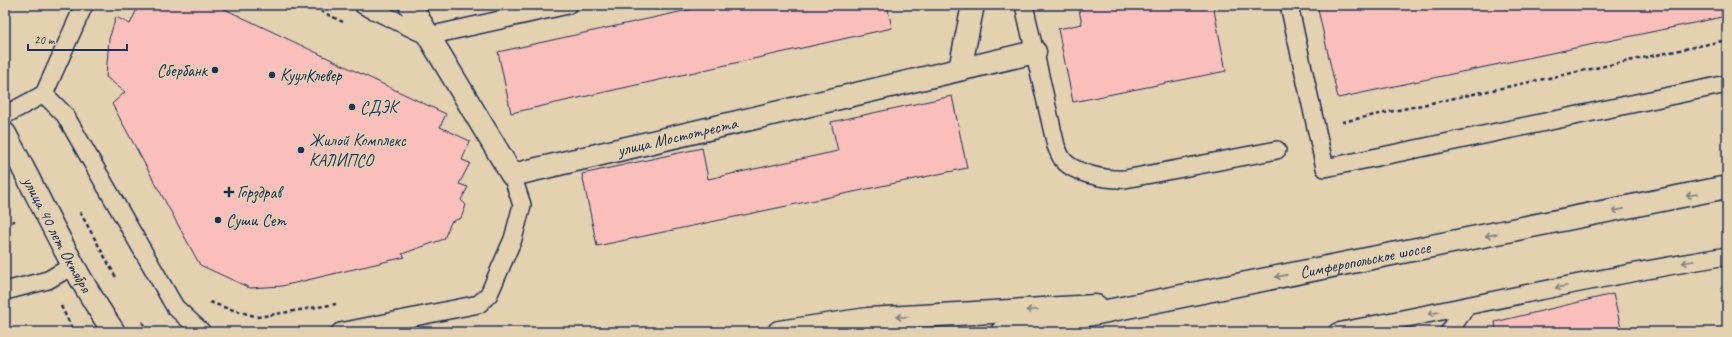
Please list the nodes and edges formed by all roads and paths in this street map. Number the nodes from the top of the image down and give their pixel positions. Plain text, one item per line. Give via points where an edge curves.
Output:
1 (84, 5) edge
2 (308, 5) edge
3 (363, 5) edge
4 (410, 5) edge
5 (568, 5) edge
6 (973, 5) edge
7 (1024, 5) edge
8 (1289, 5) edge
9 (344, 23) dead end
10 (428, 36) junction
11 (1727, 40) edge
12 (1035, 52) junction
13 (960, 69) junction
14 (1727, 84) edge
15 (44, 94) junction
16 (5, 115) edge
17 (1316, 128) junction
18 (7, 144) edge
19 (1277, 150) dead end
20 (512, 175) junction
21 (1727, 187) edge
22 (16, 220) dead end
23 (5, 225) edge
24 (1727, 256) edge
25 (74, 265) junction
26 (5, 291) edge
27 (204, 299) dead end
28 (343, 303) dead end
29 (1141, 304) junction
30 (1466, 307) junction
31 (102, 323) edge
32 (536, 328) dead end
33 (114, 332) edge
34 (202, 332) edge
35 (340, 332) edge
36 (537, 332) edge
37 (779, 332) edge
38 (1002, 332) edge
39 (1337, 332) edge
40 (1449, 332) edge

1 - 15 lane
2 - 9 path
3 - 10 lane
4 - 10 main road
5 - 10 lane
6 - 13 main road
7 - 12 lane
8 - 17 lane
10 - 20 main road
11 - 17 path
12 - 13 main road, улица Мостотреста
12 - 19 lane via 1056,146 1063,160 1074,168 1103,178 1125,179
13 - 20 main road, улица Мостотреста
14 - 17 lane via 1325,168
15 - 16 lane
15 - 34 lane via 65,115 175,307
18 - 25 main road, улица 40 лет Октября
20 - 35 lane via 522,204 513,239 488,294 479,304
21 -> 29 main road, Симферопольское шоссе
22 - 23 path
24 -> 30 lane via 1648,269
25 - 26 lane via 48,280
25 - 31 main road, улица 40 лет Октября
27 - 28 path via 258,317
29 -> 37 main road via 868,319
29 - 38 main road, Симферопольское шоссе
30 -> 39 lane
30 - 40 lane
31 - 33 main road, улица 40 лет Октября
32 - 36 path

